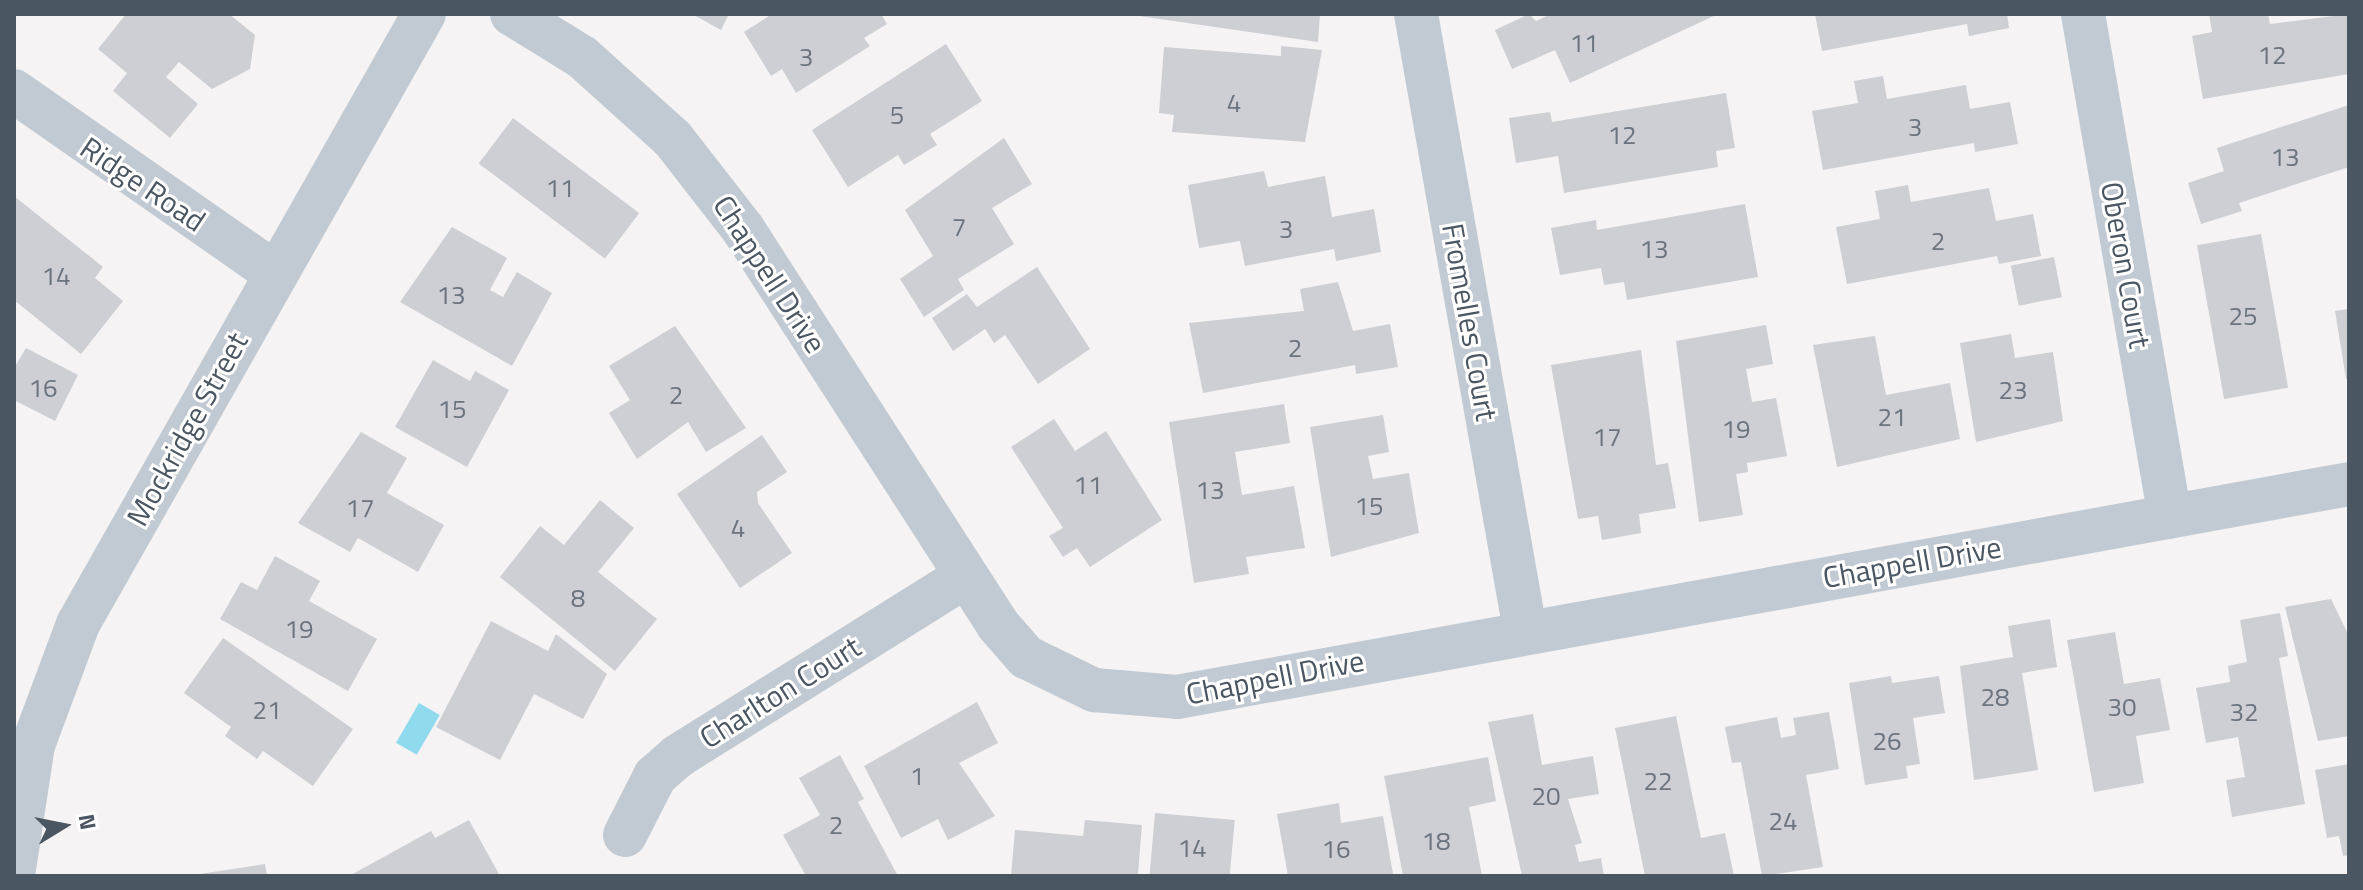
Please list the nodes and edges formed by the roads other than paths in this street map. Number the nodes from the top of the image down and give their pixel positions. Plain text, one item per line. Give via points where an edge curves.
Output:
1 (424, 14) edge
2 (512, 14) edge
3 (1416, 14) edge
4 (2083, 14) edge
5 (14, 91) edge
6 (275, 273) junction
7 (2349, 484) edge
8 (2170, 517) junction
9 (965, 577) junction
10 (1525, 630) junction
11 (625, 835) dead end
12 (14, 869) edge

1 - 6 street, Mockridge Street
2 - 9 street, Chappell Drive via 629,94 709,180
3 - 10 street, Fromelles Court
4 - 8 street, Oberon Court
5 - 6 street, Ridge Road
6 - 12 street, Mockridge Street via 50,683 20,805
7 - 8 street, Chappell Drive
8 - 10 street, Chappell Drive
9 - 10 street, Chappell Drive via 1026,657 1060,679 1134,696 1177,697
9 - 11 street, Charlton Court via 678,756 655,776

